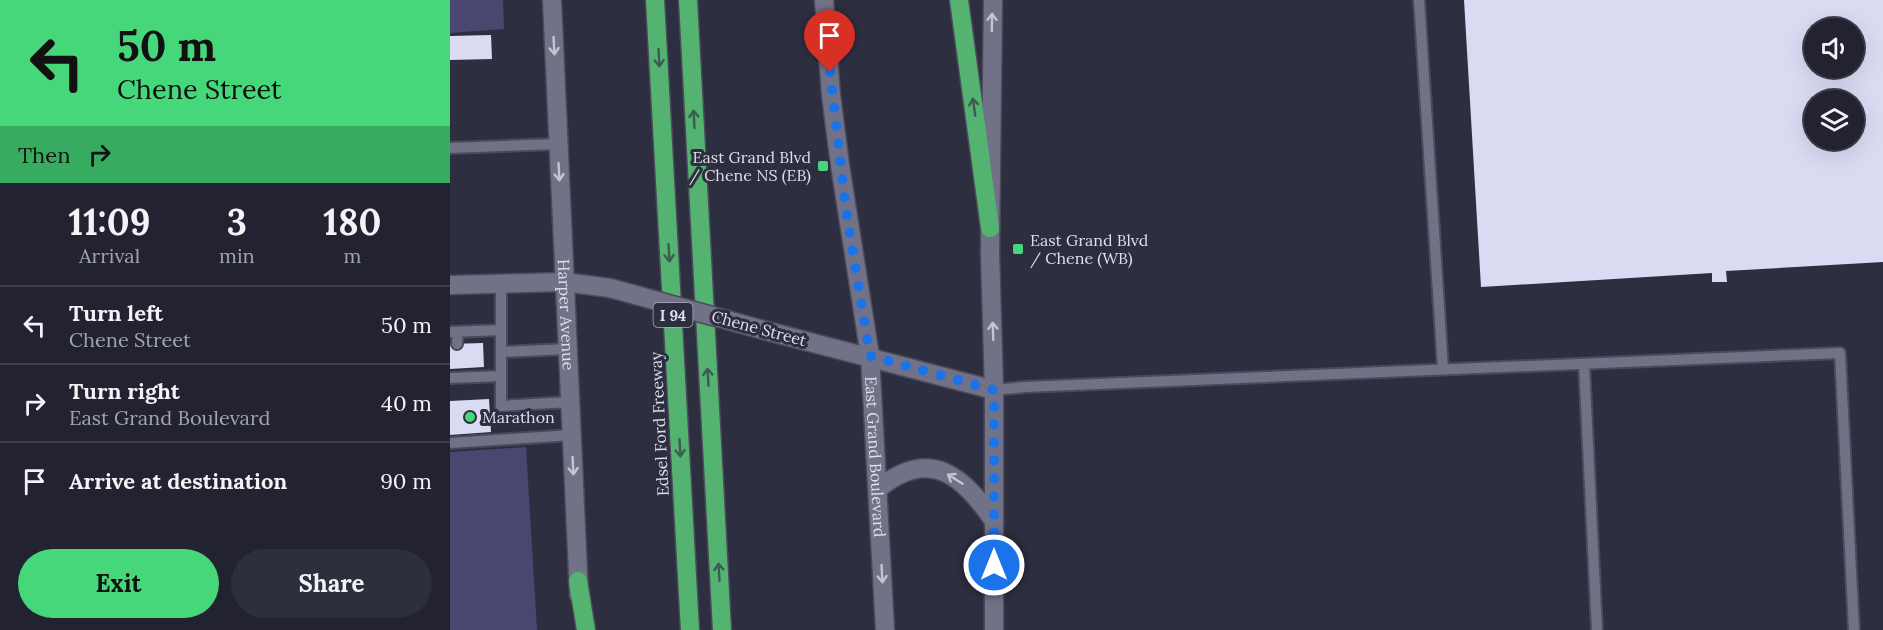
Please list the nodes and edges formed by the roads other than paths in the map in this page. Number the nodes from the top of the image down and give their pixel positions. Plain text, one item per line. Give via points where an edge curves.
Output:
1 (552, 0) edge
2 (656, 0) edge
3 (688, 0) edge
4 (824, 0) edge
5 (959, 0) edge
6 (993, 0) edge
7 (1419, 0) edge
8 (558, 144) junction
9 (450, 148) edge
10 (990, 228) junction
11 (564, 282) junction
12 (501, 283) junction
13 (450, 285) edge
14 (501, 330) junction
15 (454, 332) edge
16 (457, 344) dead end
17 (567, 349) junction
18 (501, 351) junction
19 (870, 356) junction
20 (1584, 364) junction
21 (1443, 369) junction
22 (454, 375) edge
23 (501, 376) junction
24 (994, 390) junction
25 (570, 402) junction
26 (572, 435) junction
27 (450, 442) edge
28 (878, 489) junction
29 (994, 521) junction
30 (578, 581) junction
31 (580, 630) edge
32 (586, 630) edge
33 (690, 630) edge
34 (722, 630) edge
35 (885, 630) edge
36 (994, 630) edge
37 (1597, 630) edge
38 (1854, 630) edge

1 -> 8 main road, Harper Avenue
2 -> 33 highway, Edsel Ford Freeway / I 94
34 -> 3 highway, I 94
4 - 19 main road, East Grand Boulevard via 840,165
10 -> 5 highway
10 -> 6 main road
7 - 21 lane
8 - 9 lane
8 -> 11 main road, Harper Avenue
24 -> 10 main road
11 - 12 main road, Chene Street
11 - 17 main road, Harper Avenue
11 - 19 main road, Chene Street, bridge via 610,288
12 - 13 main road, Chene Street
12 - 14 lane
14 - 15 lane
14 - 18 lane
15 - 16 lane
17 - 18 lane
17 - 25 main road, Harper Avenue
18 - 23 lane
19 - 24 main road, Chene Street
19 - 28 main road, East Grand Boulevard
20 - 21 lane
20 - 37 lane
20 - 38 lane via 1840,353
21 - 24 lane
22 - 23 lane
23 - 25 lane via 501,406
24 - 29 main road
25 - 26 main road, Harper Avenue
26 - 27 lane
26 -> 30 main road, Harper Avenue
29 -> 28 main road via 977,496 941,471 905,471
28 -> 35 main road, East Grand Boulevard
29 - 36 main road
30 - 31 main road, Harper Avenue
30 - 32 highway

